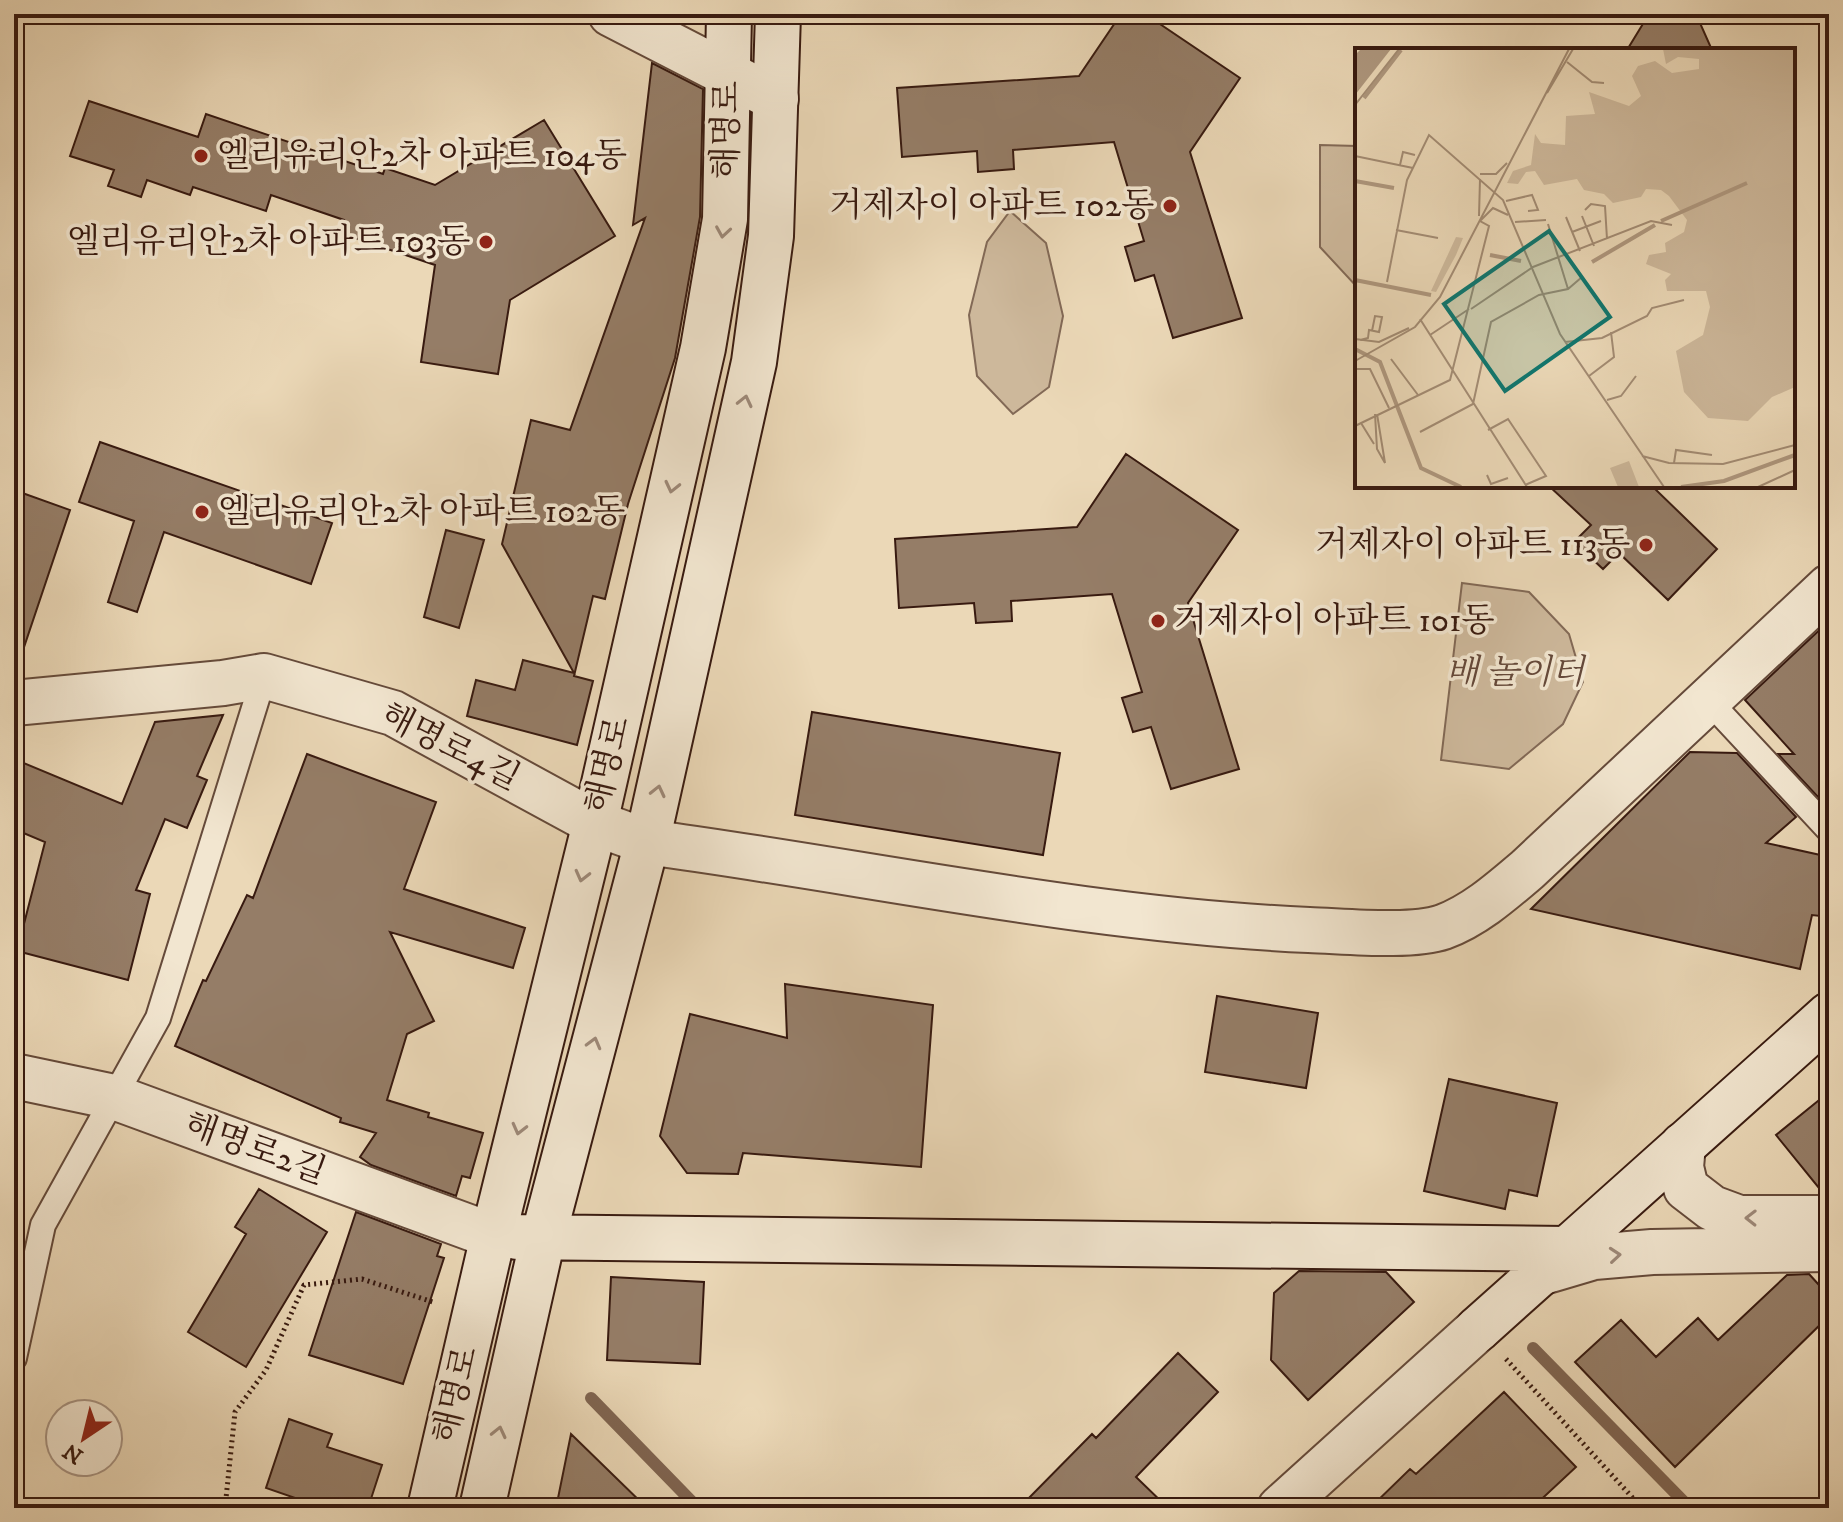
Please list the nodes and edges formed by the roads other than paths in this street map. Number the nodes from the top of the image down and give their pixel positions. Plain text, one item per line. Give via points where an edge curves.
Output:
1 (611, 14) edge
2 (729, 14) edge
3 (778, 14) edge
4 (728, 74) junction
5 (776, 99) junction
6 (1829, 587) edge
7 (264, 676) junction
8 (1708, 700) junction
9 (14, 703) edge
10 (595, 823) junction
11 (1829, 830) edge
12 (647, 842) junction
13 (1829, 1015) edge
14 (14, 1076) edge
15 (114, 1097) junction
16 (1683, 1145) junction
17 (1829, 1218) edge
18 (493, 1236) junction
19 (543, 1238) junction
20 (1829, 1249) edge
21 (1553, 1261) junction
22 (19, 1313) edge
23 (14, 1358) edge
24 (430, 1508) edge
25 (482, 1508) edge
26 (1280, 1508) edge

1 - 4 street
2 - 4 street, 해명로
3 - 5 street, 해명로
4 - 5 street
4 -> 10 street, 해명로 via 725,219 703,348
12 -> 5 street, 해명로 via 754,362 771,236
6 - 8 street, 해명로4길
7 - 9 street, 해명로4길
7 - 10 street, 해명로4길 via 393,713
7 - 15 lane via 158,1018
8 - 11 lane
8 - 12 street, 해명로4길 via 1486,905 1441,928 1394,933 1202,923
10 - 12 street, 해명로4길
10 -> 18 street, 해명로
19 -> 12 street, 해명로
13 - 16 street
14 - 15 street, 해명로2길
15 - 18 street, 해명로2길
15 - 22 lane via 43,1225
17 -> 16 street via 1739,1218 1712,1208 1686,1188
16 - 21 street
18 - 19 street, 해명로2길
18 - 24 street, 해명로
19 - 21 street, 해명로2길
25 -> 19 street, 해명로
21 -> 20 street via 1652,1252
21 - 26 street
22 - 23 lane

